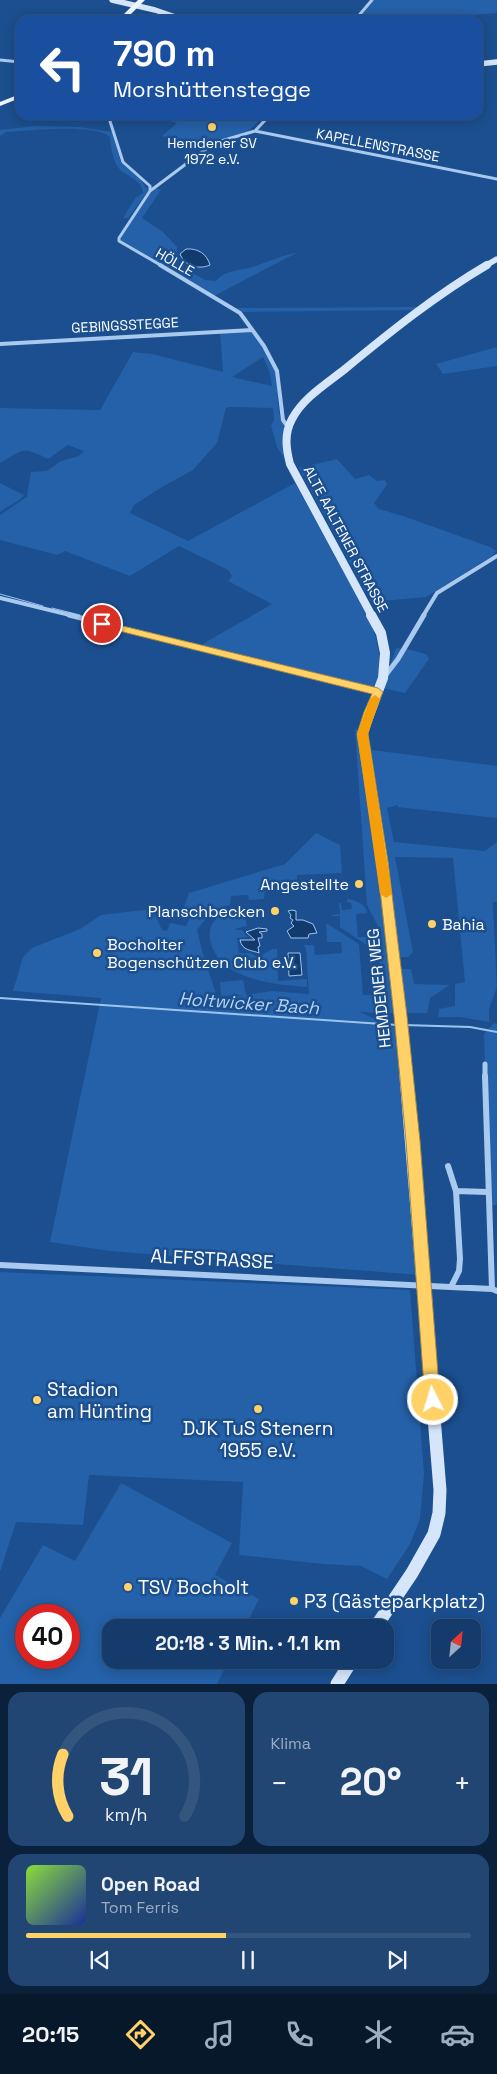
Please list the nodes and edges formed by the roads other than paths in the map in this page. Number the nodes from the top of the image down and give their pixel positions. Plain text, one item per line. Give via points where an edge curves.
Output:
1 (112, 0) edge
2 (142, 0) edge
3 (372, 0) edge
4 (136, 6) junction
5 (126, 15) edge
6 (169, 15) edge
7 (359, 15) edge
8 (0, 60) edge
9 (15, 62) edge
10 (497, 62) edge
11 (483, 63) edge
12 (15, 98) edge
13 (0, 104) edge
14 (110, 120) edge
15 (265, 120) edge
16 (255, 131) junction
17 (497, 179) edge
18 (150, 191) junction
19 (497, 259) edge
20 (252, 330) junction
21 (0, 344) edge
22 (288, 427) junction
23 (497, 556) edge
24 (0, 598) edge
25 (383, 678) junction
26 (378, 692) junction
27 (485, 1064) dead end
28 (448, 1166) dead end
29 (456, 1191) junction
30 (487, 1192) junction
31 (0, 1265) edge
32 (423, 1285) junction
33 (451, 1287) junction
34 (494, 1290) edge
35 (434, 1534) junction
36 (375, 1619) edge
37 (381, 1619) edge
38 (346, 1669) edge
39 (337, 1684) edge

1 - 4 street
2 - 4 main road
3 - 7 street
4 - 5 main road
4 - 6 street
8 - 9 street
10 - 11 street
12 - 13 main road
14 - 18 street via 123,162 150,186
15 - 16 street
16 - 17 street, KAPELLENSTRASSE
16 - 18 street via 214,143
18 - 20 street, HÖLLE via 119,241 232,307
19 - 22 street via 398,326 308,400
20 - 21 street, GEBINGSSTEGGE
20 - 22 street, HÖLLE via 277,371 283,420
22 - 25 street, ALTE AALTENER STRASSE via 290,464 382,633 385,653
23 - 25 street via 437,593
24 - 26 street
25 - 26 street, ALTE AALTENER STRASSE
26 - 32 street, HEMDENER WEG via 362,734 382,862 402,1033
27 - 30 street
28 - 29 street
29 - 30 street
29 - 33 street via 460,1259 459,1271
30 - 34 street
31 - 32 street, ALFFSTRASSE
32 - 33 street
32 - 35 street, HEMDENER WEG via 440,1490
33 - 34 street
35 - 36 street, HEMDENER WEG
35 - 37 street, HEMDENER WEG
38 - 39 street

